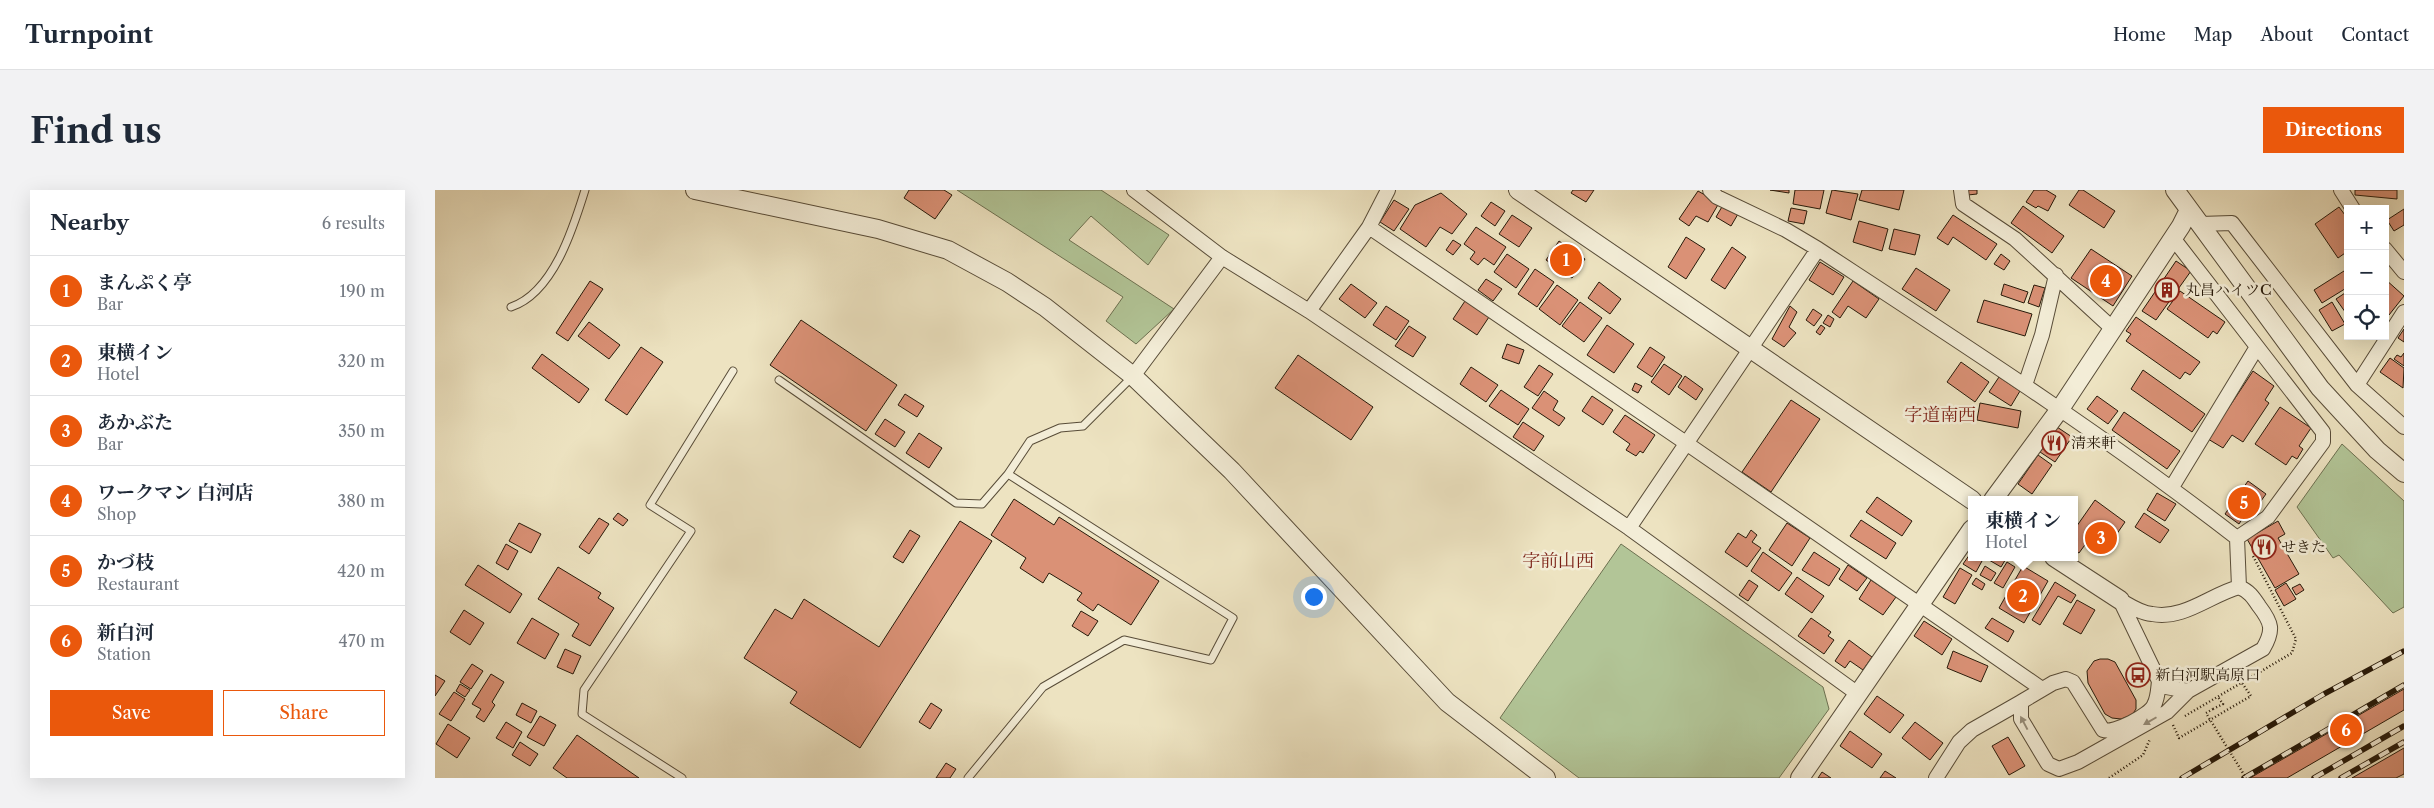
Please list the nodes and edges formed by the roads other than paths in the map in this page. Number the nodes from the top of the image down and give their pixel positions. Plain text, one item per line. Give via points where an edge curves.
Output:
1 (585, 190) edge
2 (695, 190) edge
3 (1134, 190) edge
4 (1388, 190) edge
5 (1518, 190) edge
6 (1710, 190) edge
7 (1961, 190) edge
8 (2175, 190) edge
9 (2341, 190) edge
10 (2350, 205) edge
11 (2189, 210) junction
12 (2200, 224) junction
13 (1369, 227) junction
14 (2173, 238) junction
15 (1818, 249) junction
16 (2386, 250) edge
17 (1222, 257) junction
18 (2404, 272) edge
19 (2056, 275) junction
20 (511, 307) dead end
21 (1309, 310) junction
22 (2404, 312) edge
23 (2112, 328) junction
24 (2257, 347) junction
25 (1749, 349) junction
26 (733, 371) dead end
27 (1133, 376) junction
28 (779, 380) dead end
29 (2025, 384) junction
30 (2357, 385) junction
31 (2060, 409) junction
32 (2404, 427) edge
33 (1686, 442) junction
34 (1008, 474) junction
35 (2404, 474) edge
36 (2172, 487) junction
37 (1996, 496) edge
38 (1968, 497) edge
39 (1629, 528) junction
40 (1968, 535) edge
41 (2237, 538) junction
42 (2060, 561) edge
43 (2239, 587) junction
44 (2119, 600) junction
45 (1919, 605) junction
46 (2159, 681) junction
47 (2042, 689) junction
48 (2188, 692) junction
49 (1858, 694) junction
50 (2021, 702) junction
51 (682, 778) edge
52 (968, 778) edge
53 (1546, 778) edge
54 (1800, 778) edge
55 (1936, 778) edge

1 - 20 lane via 564,248 549,274 536,292 523,303
2 - 27 street via 878,229 948,250 1045,307
3 - 17 street
4 - 13 street
5 - 25 street
6 - 15 street via 1717,197
7 - 19 street via 1963,204 2015,239
8 - 11 street
9 - 10 street
11 - 12 street
11 - 14 street
12 - 30 street via 2232,223
12 - 35 street via 2319,388
13 - 21 street
13 - 33 street
14 - 23 street
14 - 24 street
15 - 25 street
15 - 29 street
16 - 18 street
17 - 21 street
17 - 27 street
19 - 23 street
19 - 29 street via 2042,335
21 - 39 street
22 - 30 street
23 - 31 street
24 - 36 street
24 - 41 street via 2323,432 2323,442 2268,518
25 - 33 street
25 - 38 street
26 - 51 lane via 650,505 691,531 584,690 582,714
27 - 34 lane via 1083,426 1060,428 1030,441
27 - 53 street via 1232,471 1447,702
28 - 34 lane via 955,503 982,504
29 - 31 street
30 - 32 street
31 - 36 street
31 - 37 street
33 - 39 street
33 - 45 street
34 - 52 lane via 1233,618 1211,660 1124,640 1043,687
36 - 41 street
39 - 49 street
40 - 45 street
41 - 43 street
42 - 44 street
43 - 44 street via 2179,613 2152,615
43 - 48 street via 2249,591 2269,619 2270,637 2263,649
44 - 46 street
45 - 47 street
45 - 49 street
46 - 47 street via 2154,706 2149,712 2108,732 2098,724 2070,680 2061,680
46 - 48 street via 2166,687
47 - 50 street
48 -> 50 street via 2167,712 2078,762 2059,769 2048,764 2021,719
49 - 54 street
50 - 55 street via 1972,730 1959,742

